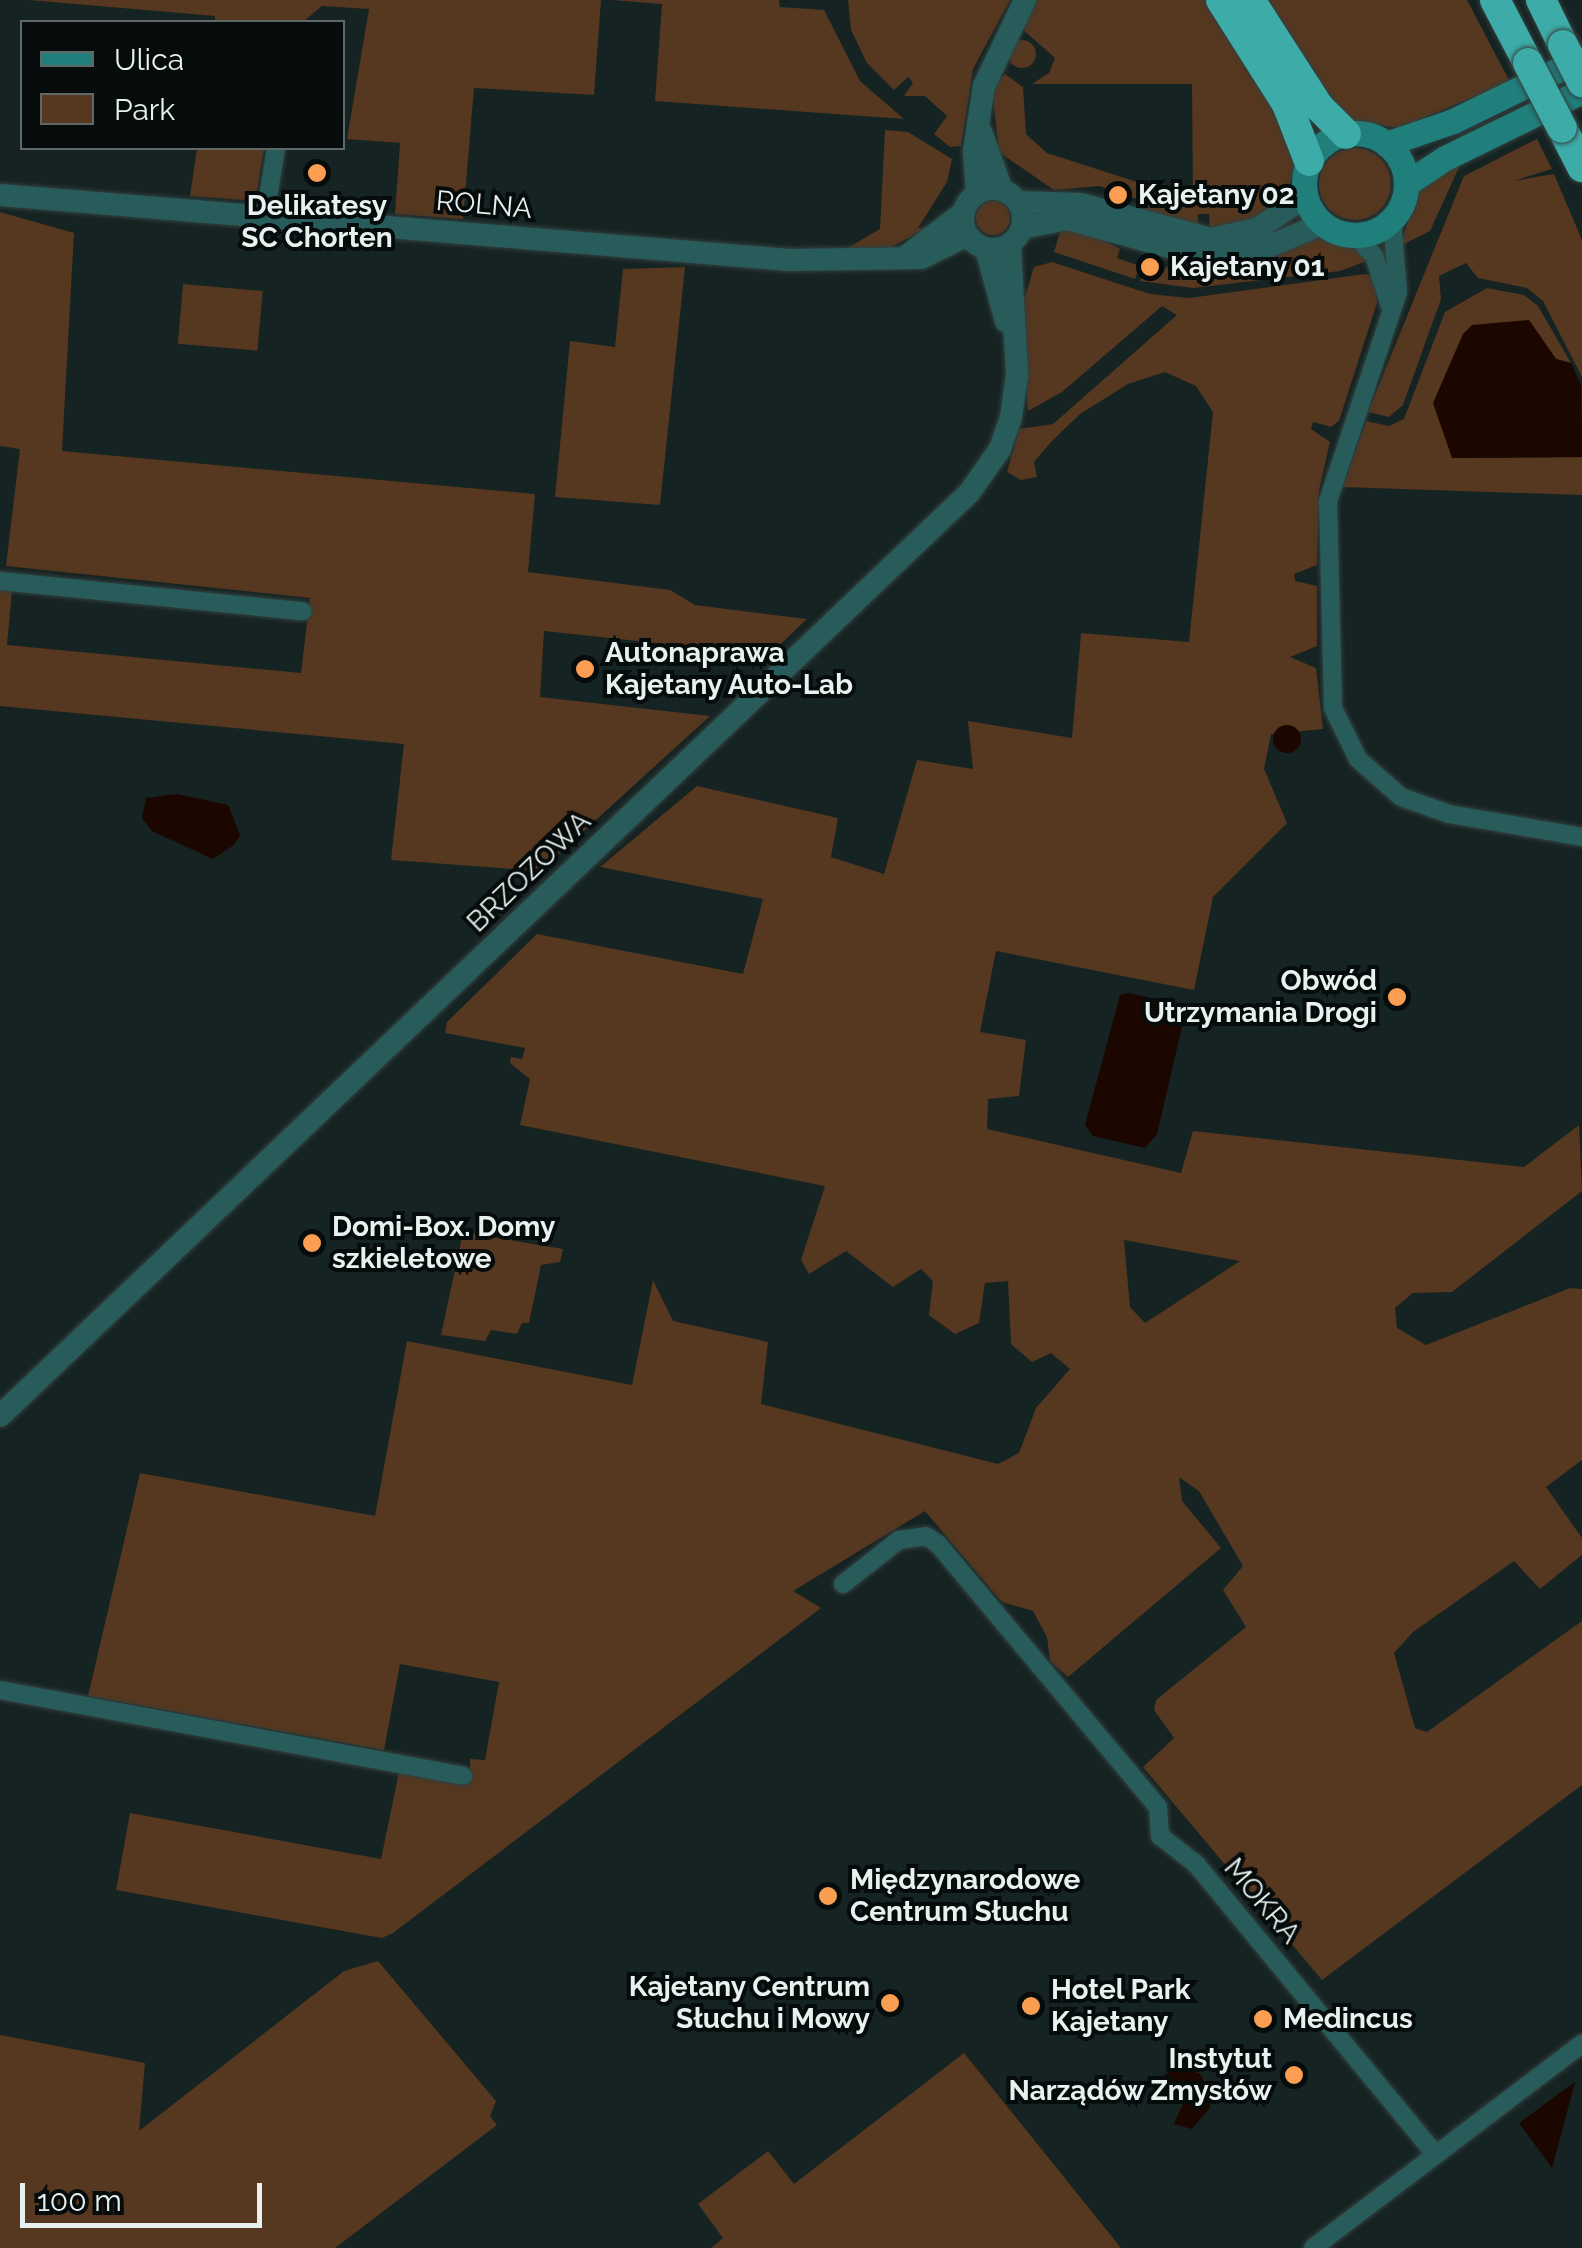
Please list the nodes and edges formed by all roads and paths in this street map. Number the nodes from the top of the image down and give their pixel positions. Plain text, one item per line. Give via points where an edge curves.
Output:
1 (1025, 0) edge
2 (1221, 0) edge
3 (1250, 0) edge
4 (1495, 0) edge
5 (1541, 0) edge
6 (1573, 52) edge
7 (1582, 82) edge
8 (1582, 92) edge
9 (981, 132) junction
10 (1346, 134) junction
11 (1386, 144) junction
12 (276, 150) edge
13 (1310, 161) junction
14 (1582, 167) edge
15 (1406, 184) junction
16 (0, 195) edge
17 (1010, 196) junction
18 (1305, 197) junction
19 (265, 216) junction
20 (1392, 219) junction
21 (1322, 224) junction
22 (988, 227) junction
23 (1354, 235) junction
24 (1390, 306) junction
25 (0, 582) edge
26 (303, 611) dead end
27 (1582, 838) edge
28 (0, 1416) edge
29 (843, 1584) dead end
30 (0, 1690) edge
31 (463, 1776) dead end
32 (1582, 2044) edge
33 (1436, 2154) junction
34 (1313, 2248) edge

1 - 9 street via 989,70
2 - 13 highway via 1287,104
3 - 10 highway via 1319,107
4 - 14 highway, bridge
5 - 6 highway
6 - 7 highway, bridge
6 - 11 main road via 1453,121
8 - 15 main road
9 - 17 street
9 - 22 street via 974,151
10 - 11 main road
10 - 13 main road via 1324,144
11 - 15 main road
12 - 19 street
13 - 18 main road
15 - 20 main road
16 - 19 street, ROLNA
17 - 18 street via 1080,204 1211,240 1257,229
17 - 22 street
17 - 22 street
18 - 21 main road
19 - 22 street, ROLNA via 770,259 904,258
20 - 23 main road
20 - 24 street via 1398,292
21 - 22 street, ROLNA via 1267,247 1210,258 1067,219
21 - 23 main road
22 - 28 street, BRZOZOWA via 1016,375 1000,449 969,493
23 - 24 street via 1374,256
24 - 27 street via 1328,500 1328,674 1339,726 1370,772 1416,805
25 - 26 street
29 - 33 street, MOKRA via 899,1540 926,1536 938,1544 1157,1805 1160,1836 1196,1864
30 - 31 street
32 - 33 street
33 - 34 street

